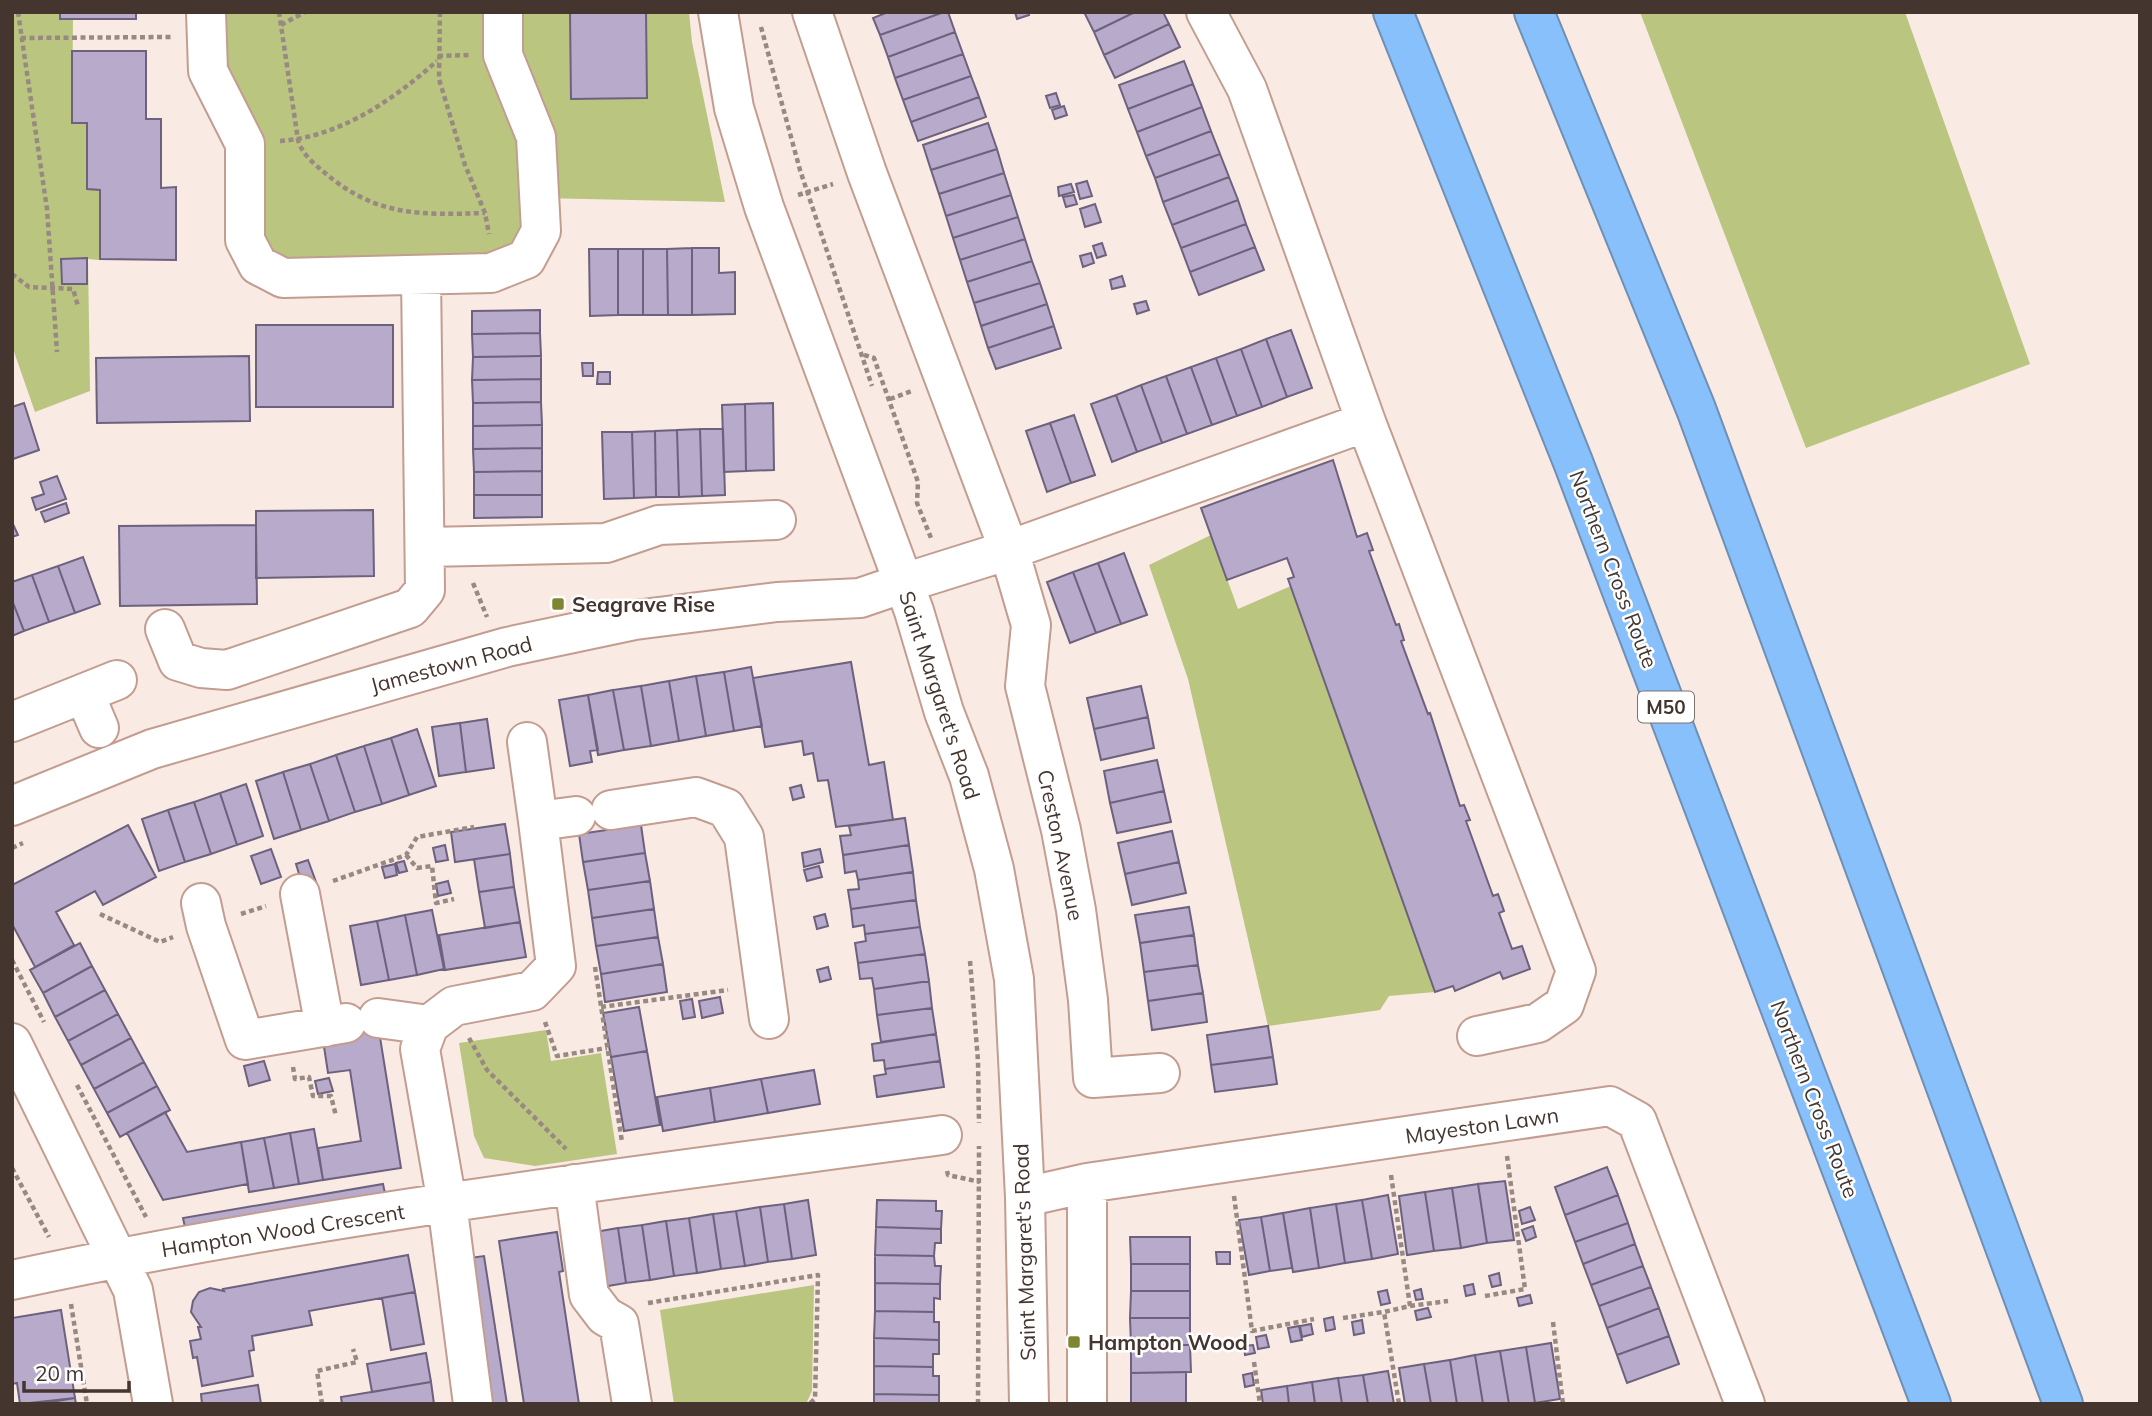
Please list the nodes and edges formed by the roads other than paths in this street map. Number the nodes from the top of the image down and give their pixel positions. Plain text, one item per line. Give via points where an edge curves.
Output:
1 (503, 12) edge
2 (718, 12) edge
3 (812, 12) edge
4 (1206, 12) edge
5 (1394, 12) edge
6 (1534, 12) edge
7 (206, 25) edge
8 (421, 275) junction
9 (1366, 422) junction
10 (776, 520) dead end
11 (426, 547) junction
12 (1009, 550) junction
13 (904, 583) junction
14 (165, 629) dead end
15 (12, 722) edge
16 (99, 728) dead end
17 (527, 742) dead end
18 (12, 806) edge
19 (538, 821) junction
20 (300, 894) dead end
21 (201, 903) dead end
22 (767, 1002) road end
23 (441, 1015) junction
24 (349, 1023) junction
25 (1477, 1035) dead end
26 (12, 1043) edge
27 (1160, 1073) dead end
28 (942, 1135) dead end
29 (1087, 1183) junction
30 (574, 1184) junction
31 (1025, 1197) junction
32 (447, 1203) junction
33 (119, 1256) junction
34 (12, 1280) edge
35 (153, 1404) edge
36 (473, 1404) edge
37 (632, 1404) edge
38 (1028, 1404) edge
39 (1087, 1404) edge
40 (1745, 1404) edge
41 (1931, 1404) edge
42 (2063, 1404) edge

1 - 8 street via 503,55 536,137 541,232 526,259 491,273
2 - 13 street, Saint Margaret's Road via 734,108 764,206
3 - 12 street via 867,173
4 - 9 street via 1247,89
5 - 41 highway, Northern Cross Route / M50 via 1573,462
6 - 42 highway via 1696,409
7 - 8 street via 208,71 245,144 245,240 258,265 283,278
8 - 11 street
9 - 12 street, Jamestown Road
9 - 25 street via 1576,971 1564,1005 1538,1023
10 - 11 street via 659,525 606,543
11 - 14 street via 425,590 410,608 227,670 178,661
12 - 13 street, Jamestown Road
12 - 27 street, Creston Avenue via 1031,625 1025,686 1076,910 1093,1079
13 - 18 street, Jamestown Road via 860,598 777,601 635,620 507,647 152,750
13 - 31 street, Saint Margaret's Road via 969,776 994,869 1014,979
15 - 16 street via 101,687
17 - 19 street
19 - 22 street via 696,797 726,808 744,836
19 - 23 street via 556,966 532,991
20 - 24 street
21 - 24 street via 245,1040
23 - 24 street
23 - 32 street via 420,1049
26 - 33 street
28 - 30 street, Hampton Wood Crescent
29 - 31 street, Mayeston Lawn
29 - 39 street
29 - 40 street, Mayeston Lawn via 1610,1106 1637,1121
30 - 32 street, Hampton Wood Crescent
30 - 37 street via 589,1295 605,1316 619,1324
31 - 38 street, Saint Margaret's Road
32 - 33 street, Hampton Wood Crescent
32 - 36 street
33 - 34 street, Hampton Wood Crescent
33 - 35 street via 136,1297

